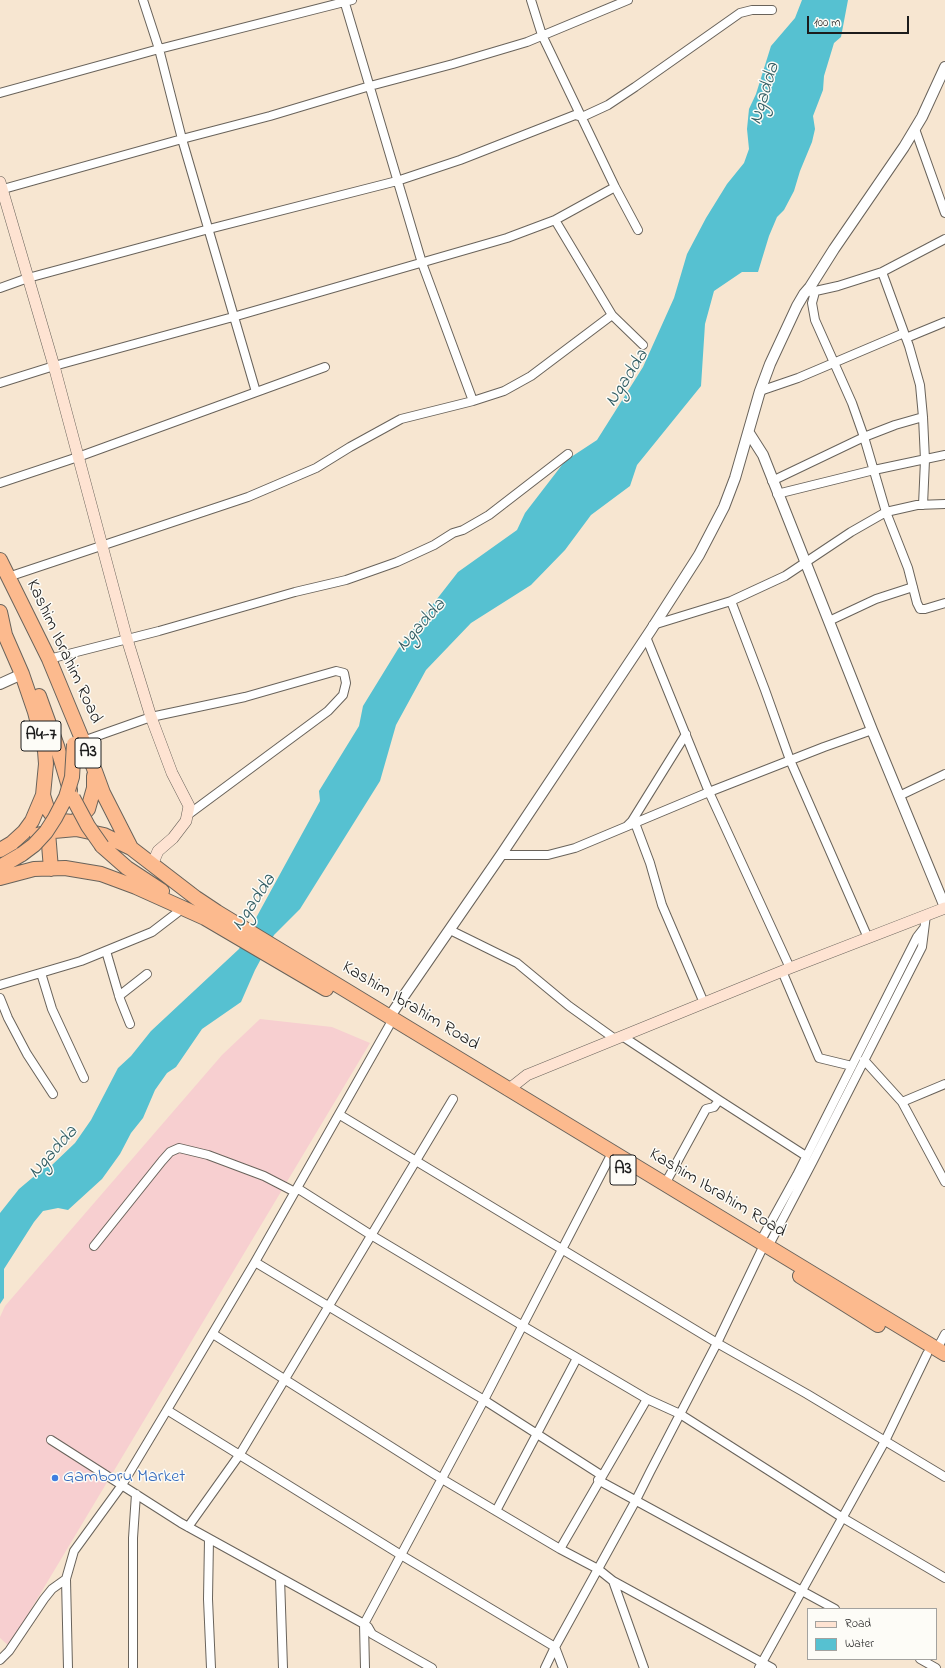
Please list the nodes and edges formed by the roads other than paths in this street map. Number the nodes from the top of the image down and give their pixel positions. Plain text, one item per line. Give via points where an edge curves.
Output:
1 (143, 0) edge
2 (531, 0) edge
3 (628, 0) edge
4 (347, 1) edge
5 (772, 10) dead end
6 (542, 35) junction
7 (159, 49) junction
8 (945, 67) edge
9 (370, 86) junction
10 (0, 93) edge
11 (582, 117) junction
12 (915, 129) junction
13 (182, 139) junction
14 (397, 181) junction
15 (1, 187) edge
16 (615, 187) junction
17 (945, 213) edge
18 (555, 220) junction
19 (209, 229) junction
20 (638, 230) dead end
21 (945, 238) edge
22 (422, 263) junction
23 (882, 272) junction
24 (28, 278) junction
25 (0, 288) edge
26 (815, 292) junction
27 (804, 294) junction
28 (612, 315) junction
29 (233, 317) junction
30 (945, 322) edge
31 (905, 335) junction
32 (643, 345) dead end
33 (834, 363) junction
34 (54, 366) junction
35 (325, 366) dead end
36 (0, 384) edge
37 (760, 391) junction
38 (256, 392) junction
39 (473, 401) junction
40 (923, 417) junction
41 (749, 433) junction
42 (864, 437) junction
43 (568, 454) dead end
44 (945, 456) edge
45 (78, 457) junction
46 (925, 460) junction
47 (874, 470) junction
48 (772, 481) junction
49 (0, 483) edge
50 (777, 494) junction
51 (945, 504) edge
52 (923, 505) junction
53 (886, 512) junction
54 (102, 546) junction
55 (0, 560) edge
56 (805, 564) junction
57 (4, 580) edge
58 (913, 586) junction
59 (731, 601) junction
60 (945, 604) edge
61 (0, 606) edge
62 (0, 612) edge
63 (829, 621) junction
64 (654, 625) junction
65 (646, 637) junction
66 (127, 639) junction
67 (49, 659) junction
68 (22, 674) junction
69 (0, 684) edge
70 (151, 717) junction
71 (872, 730) junction
72 (686, 734) junction
73 (79, 742) junction
74 (790, 760) junction
75 (95, 770) junction
76 (945, 774) edge
77 (709, 792) junction
78 (44, 795) junction
79 (899, 796) junction
80 (189, 814) junction
81 (635, 824) junction
82 (625, 827) junction
83 (48, 832) junction
84 (4, 847) edge
85 (131, 848) junction
86 (501, 855) junction
87 (152, 865) junction
88 (0, 867) edge
89 (51, 869) junction
90 (0, 878) edge
91 (945, 908) edge
92 (182, 909) junction
93 (211, 918) junction
94 (925, 921) junction
95 (450, 930) junction
96 (868, 938) junction
97 (106, 951) junction
98 (786, 969) junction
99 (41, 973) junction
100 (147, 974) dead end
101 (0, 985) edge
102 (119, 996) junction
103 (0, 998) edge
104 (704, 1003) junction
105 (389, 1021) junction
106 (130, 1024) dead end
107 (618, 1038) junction
108 (864, 1060) junction
109 (852, 1066) junction
110 (84, 1078) dead end
111 (945, 1084) edge
112 (508, 1090) junction
113 (53, 1094) dead end
114 (453, 1099) dead end
115 (719, 1100) junction
116 (902, 1102) junction
117 (340, 1115) junction
118 (806, 1156) junction
119 (610, 1157) junction
120 (416, 1160) junction
121 (945, 1182) edge
122 (665, 1184) junction
123 (296, 1190) junction
124 (371, 1235) junction
125 (94, 1246) dead end
126 (763, 1247) junction
127 (561, 1249) junction
128 (255, 1262) junction
129 (329, 1307) junction
130 (523, 1326) junction
131 (212, 1334) junction
132 (945, 1334) edge
133 (717, 1343) junction
134 (936, 1352) edge
135 (577, 1358) junction
136 (945, 1365) edge
137 (285, 1379) junction
138 (647, 1399) junction
139 (484, 1400) junction
140 (167, 1410) junction
141 (680, 1414) junction
142 (537, 1434) junction
143 (51, 1440) dead end
144 (886, 1441) junction
145 (240, 1454) junction
146 (945, 1477) edge
147 (600, 1478) junction
148 (442, 1479) junction
149 (122, 1485) junction
150 (136, 1494) junction
151 (636, 1500) junction
152 (496, 1511) junction
153 (843, 1518) junction
154 (188, 1527) junction
155 (209, 1539) junction
156 (560, 1548) junction
157 (401, 1555) junction
158 (598, 1569) junction
159 (280, 1578) junction
160 (945, 1578) edge
161 (66, 1579) junction
162 (612, 1581) junction
163 (803, 1591) junction
164 (833, 1608) edge
165 (364, 1624) junction
166 (555, 1647) junction
167 (0, 1660) edge
168 (922, 1660) edge
169 (761, 1665) edge
170 (68, 1668) edge
171 (133, 1668) edge
172 (211, 1668) edge
173 (283, 1668) edge
174 (365, 1668) edge
175 (432, 1668) edge
176 (545, 1668) edge
177 (563, 1668) edge
178 (644, 1668) edge
179 (772, 1668) edge
180 (936, 1668) edge

1 - 7 street
2 - 6 street
3 - 6 street
4 - 7 street
4 - 9 street
5 - 11 street via 740,13 608,105
6 - 9 street via 527,42 453,64
6 - 11 street
7 - 10 street
7 - 13 street
8 - 12 street
9 - 13 street
9 - 14 street
11 - 14 street via 576,115 460,160
11 - 16 street
12 - 17 street
12 - 27 street
13 - 15 street
13 - 19 street
14 - 19 street
14 - 22 street
15 - 24 main road
16 - 18 street
16 - 20 street
18 - 22 street via 508,238
18 - 28 street
19 - 24 street
19 - 29 street
21 - 23 street
22 - 29 street
22 - 39 street
23 - 26 street
23 - 31 street
24 - 25 street
24 - 34 main road
26 - 27 street
26 - 33 street via 812,303 815,320
27 - 37 street via 770,364
28 - 32 street
28 - 39 street via 531,376 504,391
29 - 34 street
29 - 38 street
30 - 31 street
31 - 33 street
31 - 40 street via 920,385
33 - 37 street
33 - 42 street
34 - 36 street
34 - 45 main road
35 - 38 street
37 - 41 street
38 - 45 street
39 - 54 street via 401,419 316,468 248,497
40 - 42 street
40 - 46 street
41 - 48 street via 763,456
41 - 64 street via 724,507 699,555
42 - 47 street
42 - 48 street
43 - 66 street via 489,515 397,562 346,580
44 - 46 street
45 - 49 street
45 - 54 main road
46 - 47 street
46 - 52 street
47 - 50 street
47 - 53 street
48 - 50 street
50 - 56 street
51 - 52 street
52 - 53 street
53 - 56 street via 851,532
53 - 58 street
54 - 57 street
54 - 66 main road
55 - 57 highway, Kashim Ibrahim Road / A3
56 - 59 street
56 - 63 street
57 - 67 highway, Kashim Ibrahim Road / A3
57 - 73 highway, A4-7
58 - 60 street via 920,608
58 - 63 street via 876,599
59 - 64 street
59 - 74 street
61 - 93 highway, A4-7, bridge via 25,659 73,798 88,826 102,846 127,868
62 - 68 highway, A4-7 via 5,635
63 - 71 street
64 - 65 street
65 - 72 street
65 - 86 street
66 - 67 street
66 - 70 main road
67 - 73 highway, Kashim Ibrahim Road / A3
68 - 69 street
68 - 78 highway, A4-7 via 45,751
70 - 73 street
70 - 80 main road via 172,773 189,806
70 - 80 street via 245,696 336,671 344,673 346,683 343,695 328,711
71 - 74 street
71 - 79 street
72 - 77 street
72 - 82 street via 632,821
73 - 75 highway, Kashim Ibrahim Road / A3
73 - 88 highway, A3, bridge via 66,797 55,818 34,846
74 - 77 street
74 - 96 street
75 - 78 highway via 92,800 88,809 73,822 61,821 52,815 47,808
75 - 85 highway, Kashim Ibrahim Road / A3 via 103,793
76 - 79 street
77 - 81 street
77 - 98 street
78 - 84 highway, A4-7 via 24,832
79 - 91 street
80 - 87 main road via 173,838 158,850
81 - 82 street
81 - 104 street via 662,905
82 - 86 street via 575,848 548,855
83 - 84 highway
83 - 85 highway via 76,829 104,835
83 - 89 highway
85 - 87 highway, Kashim Ibrahim Road / A3
86 - 95 street
87 - 93 highway, Kashim Ibrahim Road / A3
89 - 90 highway, Kashim Ibrahim Road / A3 via 34,869
89 - 92 highway, Kashim Ibrahim Road / A3 via 65,868 101,874
91 - 94 main road
92 - 93 highway, Kashim Ibrahim Road / A3
92 - 97 street via 152,932
93 - 105 highway, Kashim Ibrahim Road / A3
94 - 96 main road
94 - 108 street via 922,947
94 - 109 street
95 - 105 street
95 - 107 street via 517,963 569,1006
96 - 98 main road
97 - 99 street via 81,962
97 - 102 street
98 - 104 main road
98 - 109 street via 819,1058
99 - 101 street
99 - 110 street via 52,1009
100 - 102 street
102 - 106 street
103 - 113 street via 8,1018
104 - 107 main road
105 - 112 highway, Kashim Ibrahim Road / A3
105 - 117 street
105 - 119 highway, Kashim Ibrahim Road / A3
107 - 112 main road via 526,1075
107 - 115 street
108 - 116 street
108 - 126 street via 814,1161
109 - 118 street
111 - 116 street
112 - 119 highway, Kashim Ibrahim Road / A3
114 - 120 street
115 - 118 street
115 - 122 street via 714,1107 706,1110
116 - 121 street
117 - 120 street
117 - 123 street
118 - 126 street
119 - 122 highway, Kashim Ibrahim Road / A3
119 - 126 highway, Kashim Ibrahim Road / A3
119 - 127 street
120 - 124 street
120 - 127 street
122 - 126 highway, Kashim Ibrahim Road / A3
123 - 124 street
123 - 125 street via 208,1155 179,1148 170,1152 162,1161
123 - 128 street
124 - 129 street
124 - 130 street
126 - 133 street
126 - 134 highway, Kashim Ibrahim Road / A3 via 794,1272
127 - 130 street
127 - 133 street
128 - 129 street
128 - 131 street
129 - 137 street
129 - 139 street
130 - 135 street
130 - 139 street
131 - 137 street
131 - 140 street
132 - 134 street
133 - 141 street
133 - 144 street
134 - 136 highway, Kashim Ibrahim Road / A3
134 - 144 street
135 - 138 street
135 - 142 street
137 - 145 street
137 - 148 street
138 - 141 street
138 - 147 street
139 - 142 street
139 - 148 street
140 - 145 street
140 - 149 street
141 - 151 street
141 - 153 street
142 - 147 street
142 - 152 street
143 - 149 street
144 - 146 street
144 - 153 street
145 - 154 street
145 - 157 street
147 - 151 street
147 - 156 street
148 - 152 street
148 - 157 street
149 - 150 street
149 - 161 street via 74,1551
150 - 154 street
150 - 171 street via 133,1538
151 - 158 street
151 - 163 street
152 - 156 street
153 - 160 street
153 - 163 street
154 - 155 street
155 - 159 street
155 - 172 street
156 - 158 street
157 - 165 street
157 - 166 street
158 - 162 street
158 - 166 street
159 - 165 street
159 - 173 street
161 - 167 street via 52,1589
161 - 170 street
162 - 169 street
162 - 178 street
163 - 164 street
163 - 169 street
165 - 174 street
165 - 175 street via 372,1634
166 - 176 street
166 - 177 street
168 - 180 street
169 - 179 street

